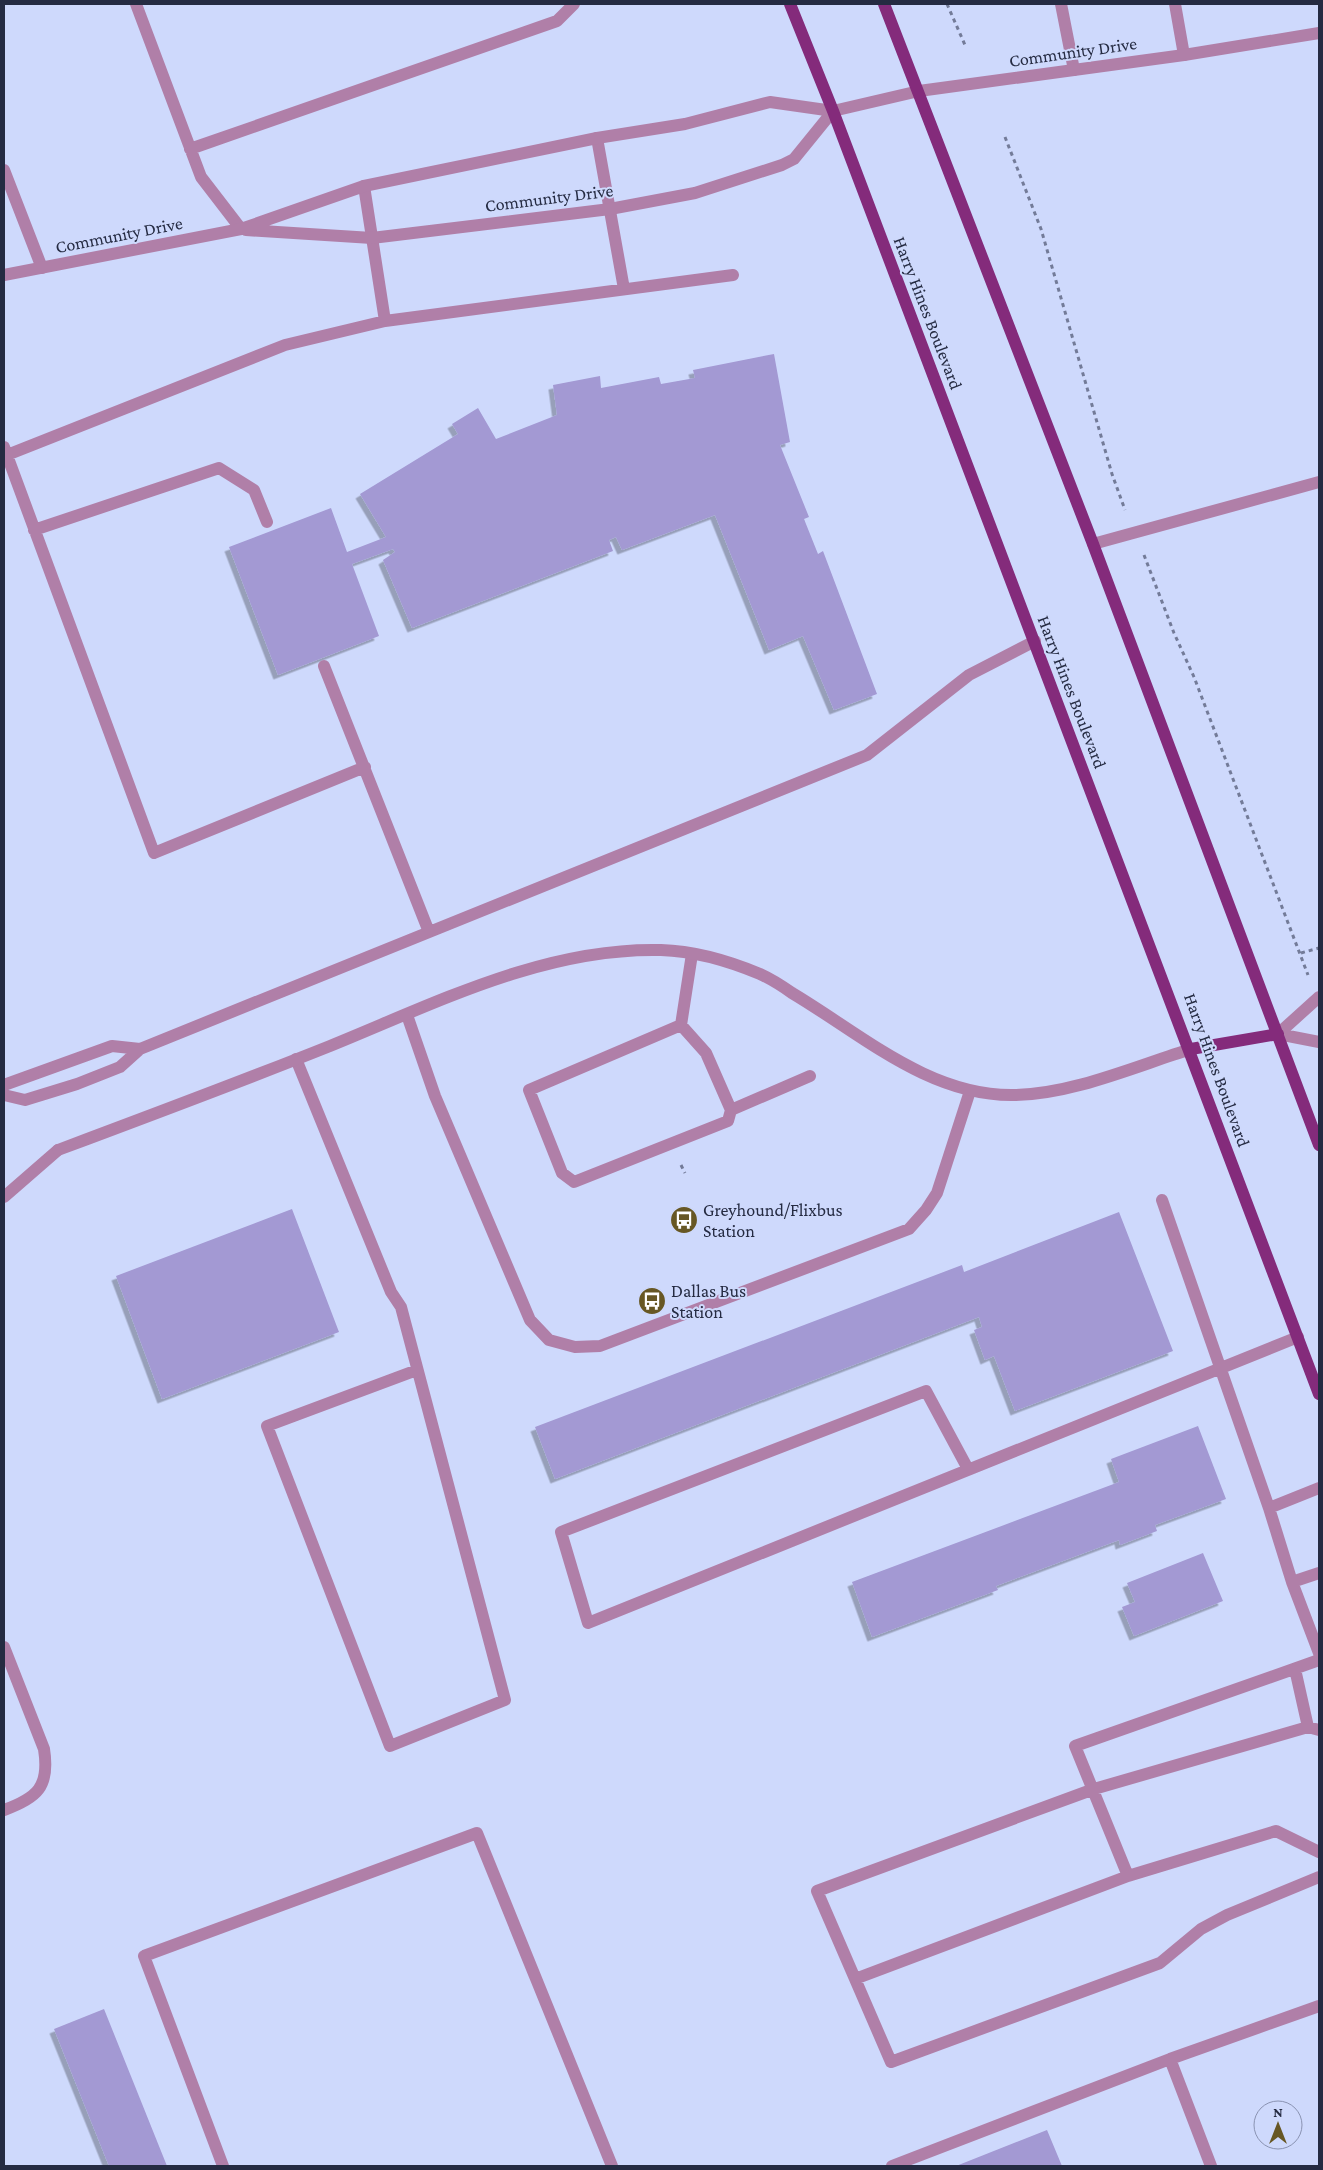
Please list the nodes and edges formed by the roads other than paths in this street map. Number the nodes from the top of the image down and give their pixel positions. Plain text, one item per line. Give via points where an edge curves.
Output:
1 (136, 4) edge
2 (574, 4) edge
3 (790, 4) edge
4 (884, 4) edge
5 (1061, 4) edge
6 (1175, 4) edge
7 (1319, 33) edge
8 (1184, 55) junction
9 (1074, 70) junction
10 (919, 91) junction
11 (833, 111) junction
12 (597, 138) junction
13 (190, 149) junction
14 (4, 170) edge
15 (364, 186) junction
16 (610, 209) junction
17 (241, 230) junction
18 (372, 238) junction
19 (42, 268) junction
20 (4, 275) edge
21 (732, 275) dead end
22 (624, 290) junction
23 (385, 321) junction
24 (5, 451) edge
25 (1319, 482) edge
26 (267, 522) dead end
27 (34, 530) junction
28 (1093, 544) junction
29 (1034, 641) junction
30 (324, 666) dead end
31 (364, 767) junction
32 (429, 932) junction
33 (692, 954) junction
34 (1319, 997) edge
35 (407, 1015) junction
36 (681, 1025) junction
37 (1278, 1034) junction
38 (1319, 1042) edge
39 (1191, 1048) junction
40 (140, 1049) junction
41 (296, 1059) junction
42 (810, 1076) dead end
43 (4, 1085) edge
44 (970, 1091) junction
45 (4, 1095) edge
46 (731, 1110) junction
47 (1319, 1145) edge
48 (4, 1197) edge
49 (1162, 1200) dead end
50 (1298, 1337) junction
51 (1221, 1368) junction
52 (417, 1370) junction
53 (1319, 1394) edge
54 (968, 1469) junction
55 (1319, 1488) edge
56 (1270, 1508) junction
57 (1319, 1573) edge
58 (1292, 1582) junction
59 (4, 1647) edge
60 (1319, 1653) edge
61 (1319, 1660) edge
62 (1295, 1669) junction
63 (1314, 1728) edge
64 (1094, 1789) junction
65 (4, 1810) edge
66 (1319, 1852) edge
67 (1128, 1876) junction
68 (1319, 1877) edge
69 (855, 1979) junction
70 (1319, 2006) edge
71 (1170, 2060) junction
72 (223, 2166) edge
73 (612, 2166) edge
74 (892, 2166) edge
75 (1211, 2166) edge

1 - 13 street
2 - 13 street via 557,20
3 - 11 main road, Harry Hines Boulevard
4 - 10 main road
5 - 9 street
6 - 8 street
7 - 8 street, Community Drive
8 - 9 street, Community Drive
9 - 10 street, Community Drive
10 - 11 street, Community Drive
10 - 28 main road
11 - 12 street, Community Drive via 770,102 685,124
11 - 16 street, Community Drive via 794,159 782,165 695,193
11 - 29 main road, Harry Hines Boulevard
12 - 15 street, Community Drive
12 - 16 street
13 - 17 street via 201,177
14 - 19 street
15 - 17 street, Community Drive
15 - 18 street
16 - 18 street, Community Drive
16 - 22 street
17 - 18 street, Community Drive
17 - 19 street, Community Drive
18 - 23 street
19 - 20 street, Community Drive
21 - 22 street
22 - 23 street
23 - 24 street via 284,345
24 - 27 street
25 - 28 street
26 - 27 street via 254,490 219,468
27 - 31 street via 154,853
28 - 37 main road
29 - 32 street via 969,675 867,755
29 - 39 main road, Harry Hines Boulevard
30 - 31 street
31 - 32 street
32 - 40 street
33 - 35 street via 663,950 615,951 564,958 507,975
33 - 36 street
33 - 44 street via 715,957 762,975 894,1057 931,1077
34 - 37 street
35 - 41 street
35 - 44 street via 435,1096 530,1320 549,1340 575,1347 600,1346 909,1229 937,1193
36 - 46 street via 706,1053
36 - 46 street via 529,1090 562,1173 574,1182 728,1121
37 - 38 street
37 - 39 main road
37 - 47 main road
39 - 44 street via 1062,1090 1014,1095
39 - 50 main road, Harry Hines Boulevard
40 - 43 street via 112,1046
40 - 45 street via 120,1067 78,1084 25,1100
41 - 48 street via 58,1150
41 - 52 street via 391,1292 401,1308
42 - 46 street
49 - 51 street
50 - 51 street
50 - 53 main road, Harry Hines Boulevard
51 - 54 street
51 - 56 street
52 - 52 street via 505,1700 390,1746 267,1426
54 - 54 street via 588,1623 561,1532 926,1391
55 - 56 street
56 - 58 street
57 - 58 street
58 - 60 street
59 - 65 street via 44,1749 47,1765 44,1782 37,1794
61 - 62 street
62 - 63 street
62 - 64 street via 1075,1746
63 - 64 street
64 - 67 street
64 - 69 street via 818,1891
66 - 67 street via 1276,1831
67 - 69 street
68 - 69 street via 1201,1929 1160,1963 892,2062
70 - 71 street
71 - 74 street
71 - 75 street
72 - 73 street via 144,1956 477,1833

